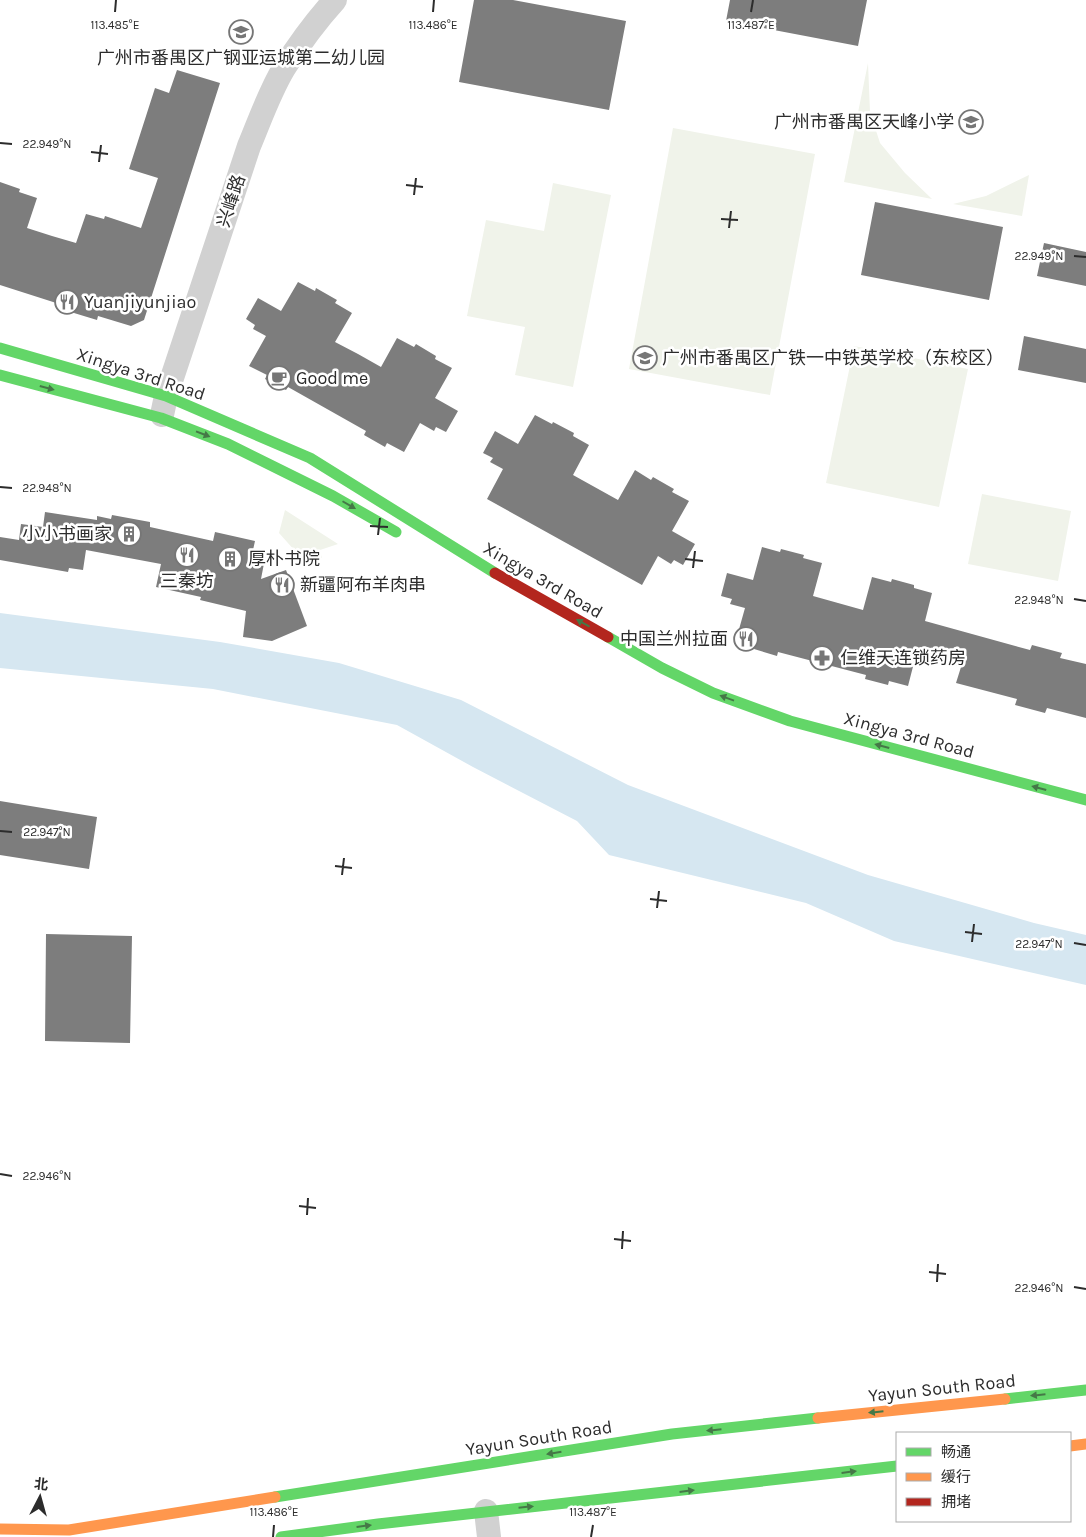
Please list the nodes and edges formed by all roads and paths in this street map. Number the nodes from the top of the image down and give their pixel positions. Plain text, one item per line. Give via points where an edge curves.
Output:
1 (335, 0) edge
2 (0, 348) edge
3 (0, 375) edge
4 (164, 407) junction
5 (402, 535) dead end
6 (1086, 800) edge
7 (1086, 1390) edge
8 (1086, 1444) edge
9 (1071, 1446) edge
10 (896, 1466) edge
11 (486, 1511) junction
12 (0, 1529) edge
13 (281, 1537) edge
14 (489, 1537) edge

1 - 4 street, 兴峰路 via 284,69 264,108
2 - 4 street, Xingya 3rd Road
3 -> 4 street, Xingya 3rd Road
4 -> 5 street, Xingya 3rd Road
6 -> 4 street, Xingya 3rd Road via 790,721 713,693 525,591 310,458
7 -> 12 street, Yayun South Road via 672,1434 69,1530
8 - 9 street
11 -> 10 street
13 -> 11 street
11 - 14 street

